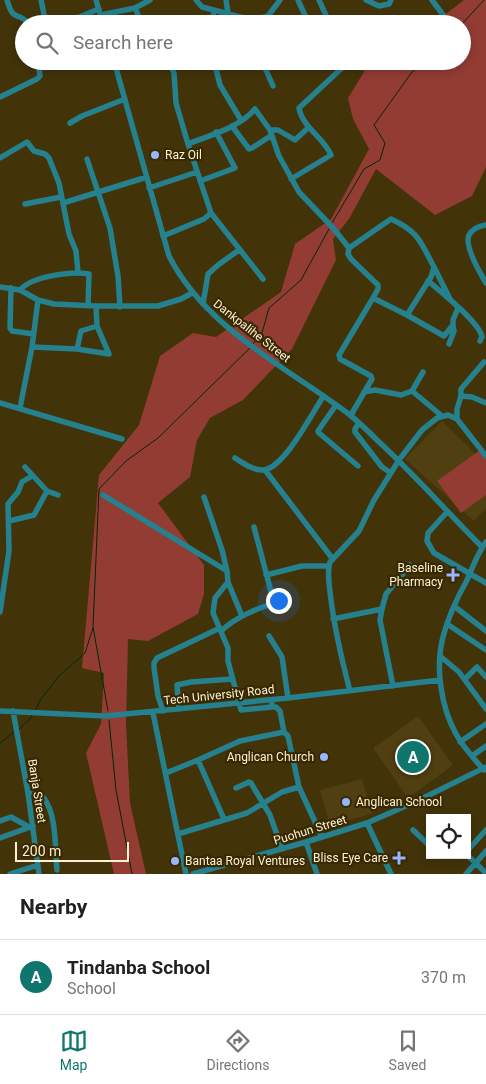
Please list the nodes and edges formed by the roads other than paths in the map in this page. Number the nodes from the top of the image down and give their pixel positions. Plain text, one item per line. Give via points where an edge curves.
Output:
1 (7, 0) edge
2 (41, 0) edge
3 (96, 0) edge
4 (150, 0) edge
5 (196, 0) edge
6 (226, 0) edge
7 (280, 0) edge
8 (298, 0) edge
9 (319, 0) edge
10 (366, 0) edge
11 (391, 0) edge
12 (434, 1) edge
13 (143, 2) edge
14 (135, 8) junction
15 (214, 10) junction
16 (100, 12) junction
17 (228, 13) junction
18 (44, 15) edge
19 (90, 15) edge
20 (101, 15) edge
21 (138, 15) edge
22 (213, 15) edge
23 (232, 15) edge
24 (269, 15) edge
25 (304, 15) edge
26 (326, 15) edge
27 (443, 15) edge
28 (15, 16) edge
29 (39, 70) edge
30 (116, 70) edge
31 (173, 70) edge
32 (216, 70) edge
33 (266, 70) edge
34 (341, 70) edge
35 (273, 86) dead end
36 (0, 97) edge
37 (124, 99) junction
38 (241, 120) junction
39 (70, 123) dead end
40 (232, 126) junction
41 (309, 127) junction
42 (216, 132) junction
43 (271, 132) junction
44 (188, 144) junction
45 (0, 158) edge
46 (87, 159) dead end
47 (197, 172) junction
48 (146, 177) junction
49 (291, 179) junction
50 (200, 181) junction
51 (149, 188) junction
52 (99, 191) junction
53 (62, 200) junction
54 (25, 204) dead end
55 (210, 213) junction
56 (486, 225) edge
57 (163, 236) junction
58 (349, 248) junction
59 (239, 250) junction
60 (434, 267) junction
61 (78, 272) junction
62 (263, 279) dead end
63 (428, 281) junction
64 (486, 283) edge
65 (0, 288) edge
66 (11, 288) junction
67 (20, 290) junction
68 (192, 293) junction
69 (373, 298) junction
70 (38, 300) junction
71 (452, 303) junction
72 (203, 304) junction
73 (88, 306) junction
74 (96, 306) junction
75 (120, 306) junction
76 (458, 308) junction
77 (407, 315) junction
78 (453, 325) junction
79 (97, 326) junction
80 (34, 334) junction
81 (480, 340) dead end
82 (449, 344) dead end
83 (32, 346) junction
84 (77, 349) junction
85 (484, 362) dead end
86 (423, 372) dead end
87 (412, 391) junction
88 (364, 392) junction
89 (323, 396) junction
90 (461, 396) junction
91 (0, 403) edge
92 (486, 403) edge
93 (336, 406) junction
94 (20, 408) junction
95 (351, 415) junction
96 (442, 416) junction
97 (457, 419) junction
98 (359, 423) junction
99 (122, 439) dead end
100 (378, 441) junction
101 (370, 450) junction
102 (486, 456) edge
103 (235, 458) dead end
104 (399, 460) junction
105 (358, 466) dead end
106 (25, 467) dead end
107 (265, 470) junction
108 (391, 473) junction
109 (32, 476) junction
110 (47, 491) junction
111 (58, 495) dead end
112 (103, 495) dead end
113 (204, 497) dead end
114 (447, 512) junction
115 (9, 520) junction
116 (254, 527) dead end
117 (484, 545) edge
118 (332, 558) junction
119 (410, 565) dead end
120 (328, 566) junction
121 (226, 572) junction
122 (470, 574) junction
123 (266, 575) junction
124 (228, 582) junction
125 (486, 583) edge
126 (454, 606) junction
127 (382, 609) junction
128 (0, 612) edge
129 (242, 616) junction
130 (334, 619) junction
131 (447, 624) junction
132 (485, 627) edge
133 (220, 629) junction
134 (269, 636) dead end
135 (486, 650) edge
136 (440, 656) junction
137 (486, 677) edge
138 (232, 679) junction
139 (465, 679) junction
140 (440, 680) junction
141 (393, 686) junction
142 (350, 691) junction
143 (288, 698) junction
144 (271, 700) junction
145 (239, 703) junction
146 (485, 706) edge
147 (272, 707) junction
148 (180, 709) junction
149 (0, 711) edge
150 (13, 711) junction
151 (163, 711) junction
152 (153, 712) junction
153 (486, 724) edge
154 (284, 732) junction
155 (460, 742) junction
156 (486, 746) edge
157 (472, 756) junction
158 (198, 760) junction
159 (485, 769) edge
160 (166, 773) junction
161 (299, 787) junction
162 (236, 788) dead end
163 (28, 793) junction
164 (264, 804) junction
165 (224, 819) junction
166 (0, 821) edge
167 (367, 823) junction
168 (31, 826) junction
169 (412, 830) dead end
170 (486, 830) edge
171 (178, 834) junction
172 (322, 837) junction
173 (0, 838) edge
174 (306, 842) junction
175 (426, 842) edge
176 (476, 842) junction
177 (471, 848) edge
178 (282, 849) junction
179 (486, 851) edge
180 (471, 859) edge
181 (475, 863) junction
182 (38, 865) junction
183 (57, 870) dead end
184 (218, 871) edge
185 (486, 872) edge
186 (10, 874) edge
187 (39, 874) edge
188 (186, 874) edge
189 (193, 874) edge
190 (317, 874) edge
191 (392, 874) edge
192 (466, 874) edge

1 - 28 street
2 - 18 street
3 - 16 street
4 - 13 street
5 - 15 street via 202,7
6 - 17 street
7 - 24 street
8 - 25 street
9 - 26 street
10 - 11 street via 381,6
12 - 27 street
13 - 14 street
14 - 16 street
14 - 21 street
15 - 17 street
15 - 22 street
16 - 19 street
16 - 20 street
17 - 23 street
29 - 36 street via 37,79
30 - 37 street, Dankpalihe Street
31 - 44 street via 176,103
32 - 38 street via 220,85
33 - 35 street
34 - 41 street via 299,108
37 - 39 street
37 - 48 street, Dankpalihe Street
38 - 40 street
38 - 43 street via 255,109
40 - 42 street
40 - 43 street via 250,149
41 - 43 street via 296,140 278,130
41 - 49 street via 331,154
42 - 44 street
42 - 50 street via 235,168
43 - 49 street
44 - 47 street
45 - 53 street via 28,142 34,151 49,158
46 - 52 street
47 - 50 street
47 - 51 street
48 - 51 street, Dankpalihe Street
48 - 52 street
49 - 58 street
50 - 55 street
51 - 57 street, Dankpalihe Street
52 - 53 street via 86,197
52 - 75 street via 110,228
53 - 54 street
53 - 61 street via 76,251
55 - 57 street via 204,219
55 - 59 street
56 - 64 street via 472,232 468,242
57 - 68 street, Dankpalihe Street via 169,256
58 - 60 street via 391,219 415,233
58 - 69 street via 351,259 378,285
59 - 62 street
59 - 72 street via 208,274
60 - 63 street
60 - 71 street
61 - 67 street via 31,281
61 - 73 street via 89,274
63 - 71 street
63 - 77 street
65 - 66 street
66 - 67 street
66 - 80 street via 10,328
67 - 70 street
68 - 72 street, Dankpalihe Street
68 - 75 street via 158,306
69 - 77 street
69 - 88 street via 339,355 340,359 371,376
70 - 73 street
70 - 80 street
71 - 76 street
72 - 89 street, Dankpalihe Street via 213,316
73 - 74 street
74 - 75 street
74 - 79 street
76 - 78 street
76 - 81 street via 481,332
77 - 78 street via 444,336
78 - 82 street
79 - 84 street via 81,331
79 - 84 street via 109,354
80 - 83 street
83 - 84 street
83 - 94 street
85 - 90 street via 461,389
86 - 87 street
87 - 88 street via 401,395 375,390
87 - 96 street
88 - 95 street
89 - 93 street, Dankpalihe Street
89 - 107 street via 295,443 281,459
90 - 92 street
90 - 97 street
91 - 94 street
93 - 95 street, Dankpalihe Street
93 - 105 street via 318,431
94 - 99 street
95 - 98 street, Dankpalihe Street
96 - 97 street
96 - 104 street via 422,430
97 - 102 street
98 - 100 street, Dankpalihe Street
98 - 101 street via 355,432
100 - 101 street
100 - 104 street, Dankpalihe Street
101 - 108 street via 382,467
103 - 107 street via 253,468
104 - 108 street
104 - 114 street, Dankpalihe Street
106 - 109 street
107 - 118 street
108 - 118 street via 359,531
109 - 110 street
109 - 115 street via 22,482 8,504
110 - 111 street
110 - 115 street via 34,515
112 - 121 street
113 - 121 street
114 - 117 street, Dankpalihe Street
114 - 122 street via 428,533 427,541 434,553
115 - 128 street via 9,551
116 - 123 street
117 - 122 street
118 - 120 street
119 - 127 street via 386,594
120 - 123 street via 302,566
120 - 130 street
121 - 124 street
122 - 125 street
122 - 126 street
123 - 129 street via 274,603
124 - 129 street
124 - 133 street via 215,598 213,613
126 - 131 street
126 - 132 street
127 - 130 street
127 - 141 street via 380,620
129 - 133 street
130 - 142 street
131 - 135 street
131 - 136 street
133 - 138 street via 228,648
133 - 151 street via 155,660 158,696
134 - 143 street via 282,657
136 - 139 street
136 - 140 street
137 - 139 street via 477,666
138 - 145 street
138 - 148 street via 176,685
139 - 146 street
140 - 141 street, Tech University Road
140 - 155 street via 448,716
141 - 142 street, Tech University Road
142 - 143 street, Tech University Road
143 - 144 street, Tech University Road
144 - 145 street, Tech University Road
144 - 147 street
145 - 147 street via 242,711
145 - 148 street, Tech University Road
147 - 154 street via 280,711
148 - 151 street, Tech University Road
149 - 150 street, Tech University Road
150 - 152 street, Tech University Road via 75,716
150 - 163 street, Banja Street
151 - 152 street, Tech University Road
152 - 160 street
153 - 155 street
154 - 158 street via 240,740
154 - 161 street via 288,736
155 - 157 street
156 - 157 street
157 - 159 street
158 - 160 street
158 - 165 street
159 - 167 street, Puohun Street
160 - 171 street
161 - 164 street via 282,792
161 - 172 street
162 - 164 street via 250,782
163 - 168 street, Banja Street
163 - 183 street via 38,793 43,797 52,814
164 - 165 street
164 - 178 street
165 - 171 street
166 - 168 street via 12,817
167 - 172 street, Puohun Street
167 - 191 street
168 - 173 street
168 - 182 street, Banja Street
169 - 175 street
170 - 176 street
171 - 188 street
172 - 174 street, Puohun Street
174 - 178 street, Puohun Street
174 - 190 street
176 - 177 street
176 - 179 street
178 - 184 street, Puohun Street
179 - 181 street
180 - 181 street
181 - 185 street
181 - 192 street
182 - 186 street
182 - 187 street, Banja Street
184 - 189 street, Puohun Street

